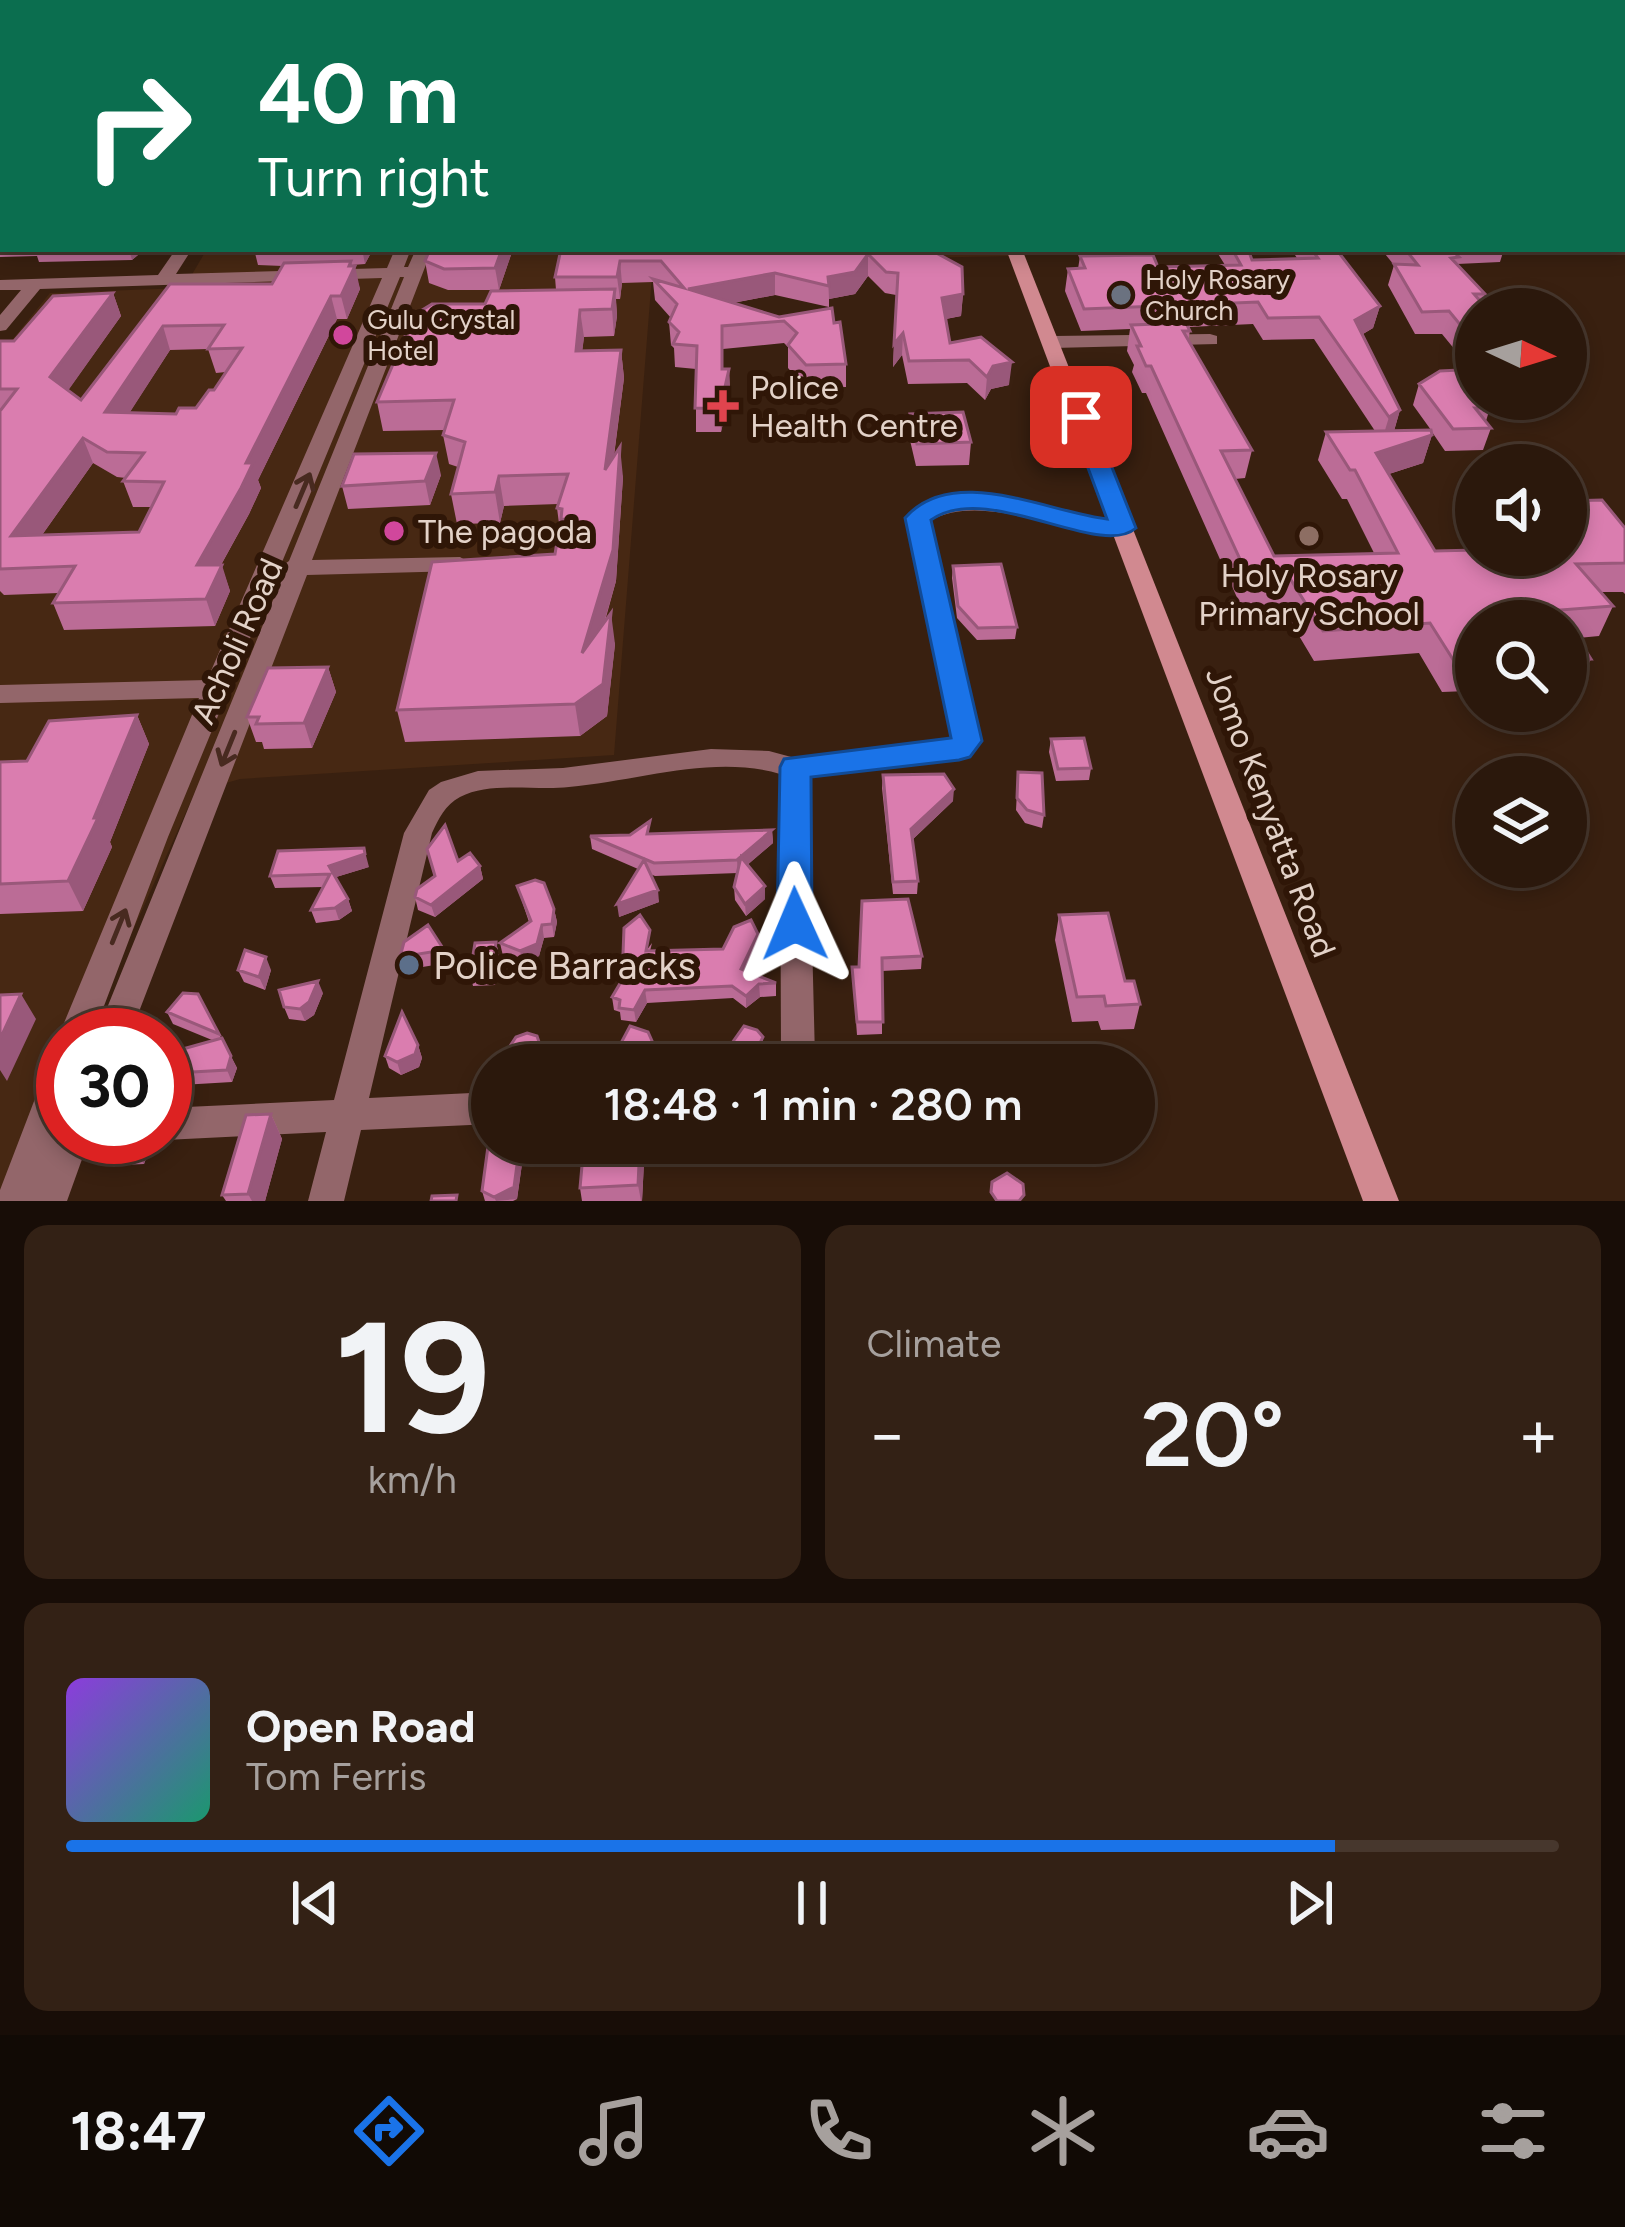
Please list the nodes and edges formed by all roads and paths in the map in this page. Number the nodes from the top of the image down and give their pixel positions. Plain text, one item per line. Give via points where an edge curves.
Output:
1 (182, 252) edge
2 (1015, 252) edge
3 (409, 261) edge
4 (164, 279) junction
5 (0, 284) edge
6 (36, 284) junction
7 (401, 310) junction
8 (0, 326) edge
9 (1210, 340) dead end
10 (1053, 342) junction
11 (1123, 528) junction
12 (484, 563) edge
13 (270, 568) junction
14 (300, 568) junction
15 (214, 689) junction
16 (0, 694) edge
17 (795, 767) junction
18 (87, 1008) edge
19 (124, 1008) edge
20 (798, 1044) edge
21 (471, 1109) edge
22 (347, 1115) junction
23 (192, 1123) edge
24 (36, 1142) edge
25 (62, 1164) edge
26 (14, 1201) edge
27 (49, 1201) edge
28 (326, 1201) edge
29 (1381, 1201) edge

1 - 4 street
2 - 10 main road, Jomo Kenyatta Road
3 - 4 street
3 - 7 street, Acholi Road
4 - 6 street
5 - 6 street
6 - 8 street
13 -> 7 street, Acholi Road
7 - 14 street, Acholi Road
9 - 10 street
10 - 11 main road, Jomo Kenyatta Road
11 - 17 street via 980,499 918,518 967,741 959,749
11 - 29 main road, Jomo Kenyatta Road
12 - 14 street
13 - 14 street
13 - 15 street, Acholi Road
14 -> 19 street, Acholi Road
15 - 16 street
18 -> 15 street, Acholi Road
17 - 20 street
17 - 22 street via 773,759 672,764 445,792 418,832
21 - 22 street
22 - 23 street
22 - 28 street
24 - 26 street
25 - 27 street

